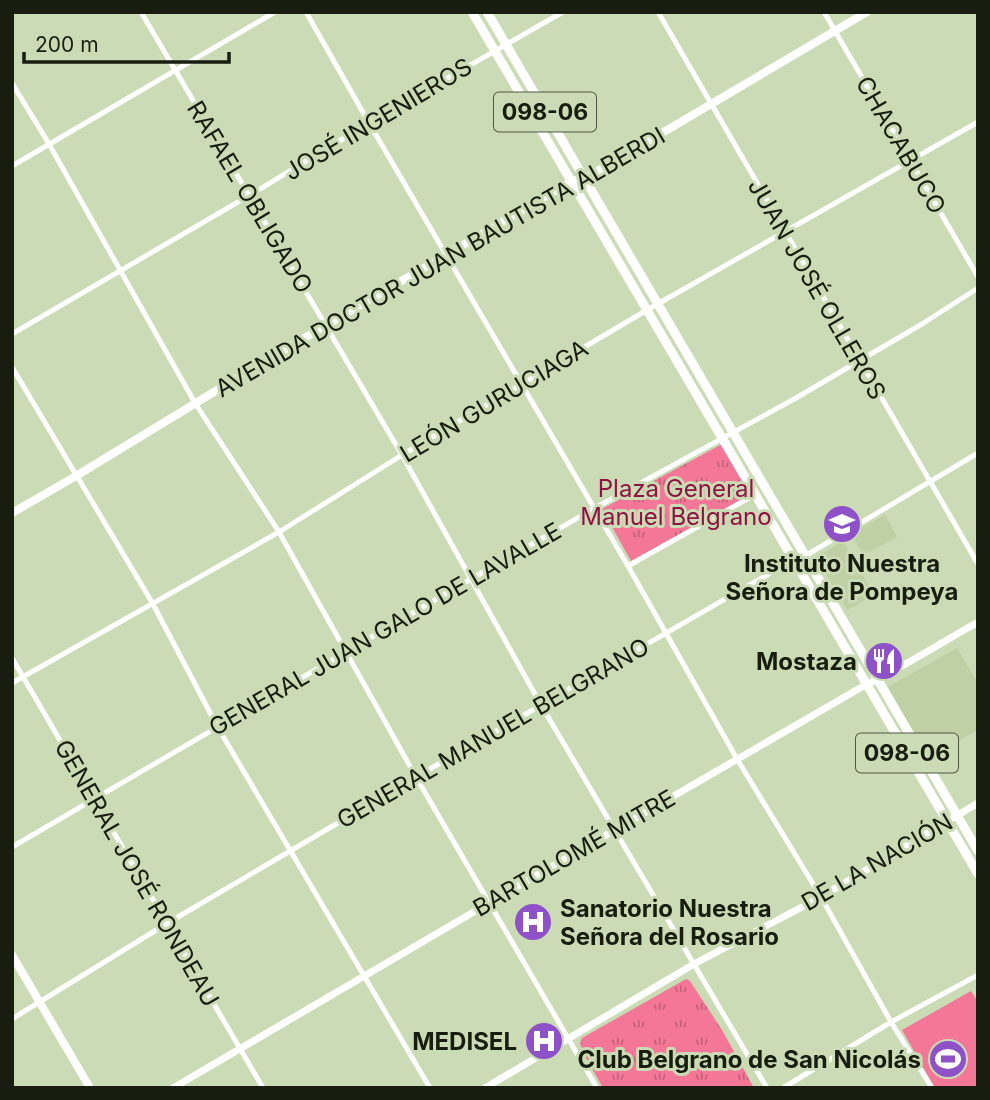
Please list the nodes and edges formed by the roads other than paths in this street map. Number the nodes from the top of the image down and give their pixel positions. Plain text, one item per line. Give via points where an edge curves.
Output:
1 (141, 12) edge
2 (275, 12) edge
3 (306, 12) edge
4 (472, 12) edge
5 (486, 12) edge
6 (563, 12) edge
7 (658, 12) edge
8 (824, 12) edge
9 (867, 12) edge
10 (835, 31) junction
11 (506, 45) junction
12 (495, 50) junction
13 (175, 71) junction
14 (12, 83) edge
15 (712, 105) junction
16 (978, 122) edge
17 (369, 123) junction
18 (49, 144) junction
19 (911, 161) junction
20 (12, 166) edge
21 (583, 179) junction
22 (572, 181) junction
23 (250, 195) junction
24 (785, 232) junction
25 (447, 255) junction
26 (121, 269) junction
27 (978, 277) edge
28 (978, 288) edge
29 (652, 307) junction
30 (326, 326) junction
31 (12, 334) edge
32 (859, 361) junction
33 (12, 367) edge
34 (521, 384) junction
35 (195, 403) junction
36 (733, 432) junction
37 (724, 439) junction
38 (978, 453) edge
39 (402, 455) junction
40 (76, 476) junction
41 (929, 482) junction
42 (756, 494) junction
43 (595, 508) junction
44 (12, 513) edge
45 (279, 532) junction
46 (804, 556) junction
47 (793, 560) junction
48 (978, 564) edge
49 (628, 566) junction
50 (471, 579) junction
51 (152, 604) junction
52 (978, 622) edge
53 (667, 633) junction
54 (345, 652) junction
55 (12, 658) edge
56 (23, 677) junction
57 (878, 680) junction
58 (12, 683) edge
59 (867, 684) junction
60 (541, 705) junction
61 (218, 726) junction
62 (737, 759) junction
63 (416, 777) junction
64 (94, 800) junction
65 (978, 803) edge
66 (957, 816) junction
67 (947, 821) junction
68 (615, 830) junction
69 (12, 847) edge
70 (291, 851) junction
71 (978, 851) edge
72 (978, 874) edge
73 (821, 897) junction
74 (489, 902) junction
75 (166, 924) junction
76 (12, 955) edge
77 (694, 964) junction
78 (978, 975) edge
79 (363, 976) junction
80 (40, 1002) junction
81 (12, 1019) edge
82 (891, 1022) junction
83 (568, 1038) junction
84 (240, 1049) junction
85 (90, 1088) edge
86 (173, 1088) edge
87 (263, 1088) edge
88 (430, 1088) edge
89 (485, 1088) edge
90 (597, 1088) edge
91 (767, 1088) edge
92 (783, 1088) edge
93 (932, 1088) edge

1 - 13 street, RAFAEL OBLIGADO
2 - 13 street
3 - 17 street
4 - 12 main road, 098-06
5 - 11 main road, 098-06
6 - 11 street, JOSÉ INGENIEROS
7 - 15 street, JUAN JOSÉ OLLEROS
8 - 10 street, CHACABUCO
9 - 10 main road, AVENIDA DOCTOR JUAN BAUTISTA ALBERDI
10 - 15 main road, AVENIDA DOCTOR JUAN BAUTISTA ALBERDI
10 - 19 street, CHACABUCO
11 - 12 street, JOSÉ INGENIEROS
11 - 21 main road, 098-06
12 - 17 street, JOSÉ INGENIEROS
12 - 22 main road, 098-06
13 - 18 street
13 - 23 street, RAFAEL OBLIGADO
14 - 18 street
15 - 21 main road, AVENIDA DOCTOR JUAN BAUTISTA ALBERDI
15 - 24 street, JUAN JOSÉ OLLEROS
16 - 19 street, LEÓN GURUCIAGA
17 - 23 street, JOSÉ INGENIEROS
17 - 25 street
18 - 20 street
18 - 26 street
19 - 24 street, LEÓN GURUCIAGA
19 - 27 street, CHACABUCO
21 - 22 main road, AVENIDA DOCTOR JUAN BAUTISTA ALBERDI
21 - 29 main road, 098-06
22 - 25 main road, AVENIDA DOCTOR JUAN BAUTISTA ALBERDI
22 - 29 main road, 098-06
23 - 26 street, JOSÉ INGENIEROS
23 - 30 street, RAFAEL OBLIGADO
24 - 29 street, LEÓN GURUCIAGA
24 - 32 street, JUAN JOSÉ OLLEROS
25 - 30 main road, AVENIDA DOCTOR JUAN BAUTISTA ALBERDI
25 - 34 street
26 - 31 street, JOSÉ INGENIEROS
26 - 35 street
28 - 32 street, GENERAL JUAN GALO DE LAVALLE
29 - 34 street, LEÓN GURUCIAGA
29 - 36 main road, 098-06
29 - 37 main road, 098-06
30 - 35 main road, AVENIDA DOCTOR JUAN BAUTISTA ALBERDI
30 - 39 street, RAFAEL OBLIGADO
32 - 36 street, GENERAL JUAN GALO DE LAVALLE
32 - 41 street, JUAN JOSÉ OLLEROS
33 - 40 street
34 - 39 street, LEÓN GURUCIAGA
34 - 43 street
35 - 40 main road, AVENIDA DOCTOR JUAN BAUTISTA ALBERDI
35 - 45 street
36 - 37 street, GENERAL JUAN GALO DE LAVALLE
36 - 46 main road, 098-06
37 - 42 main road, 098-06
37 - 43 street, GENERAL JUAN GALO DE LAVALLE
38 - 41 street, GENERAL MANUEL BELGRANO
39 - 45 street, LEÓN GURUCIAGA
39 - 50 street, RAFAEL OBLIGADO
40 - 44 main road, AVENIDA DOCTOR JUAN BAUTISTA ALBERDI
40 - 51 street
41 - 46 street, GENERAL MANUEL BELGRANO
41 - 48 street, JUAN JOSÉ OLLEROS
42 - 47 main road, 098-06
42 - 49 street
43 - 49 street
43 - 50 street, GENERAL JUAN GALO DE LAVALLE
45 - 51 street, LEÓN GURUCIAGA
45 - 54 street
46 - 47 street, GENERAL MANUEL BELGRANO
46 - 57 main road, 098-06
47 - 53 street, GENERAL MANUEL BELGRANO
47 - 59 main road, 098-06
49 - 53 street
50 - 54 street, GENERAL JUAN GALO DE LAVALLE
50 - 60 street, RAFAEL OBLIGADO
51 - 56 street, LEÓN GURUCIAGA
51 - 61 street
52 - 57 street, BARTOLOMÉ MITRE
53 - 60 street, GENERAL MANUEL BELGRANO
53 - 62 street
54 - 61 street, GENERAL JUAN GALO DE LAVALLE
54 - 63 street
55 - 56 street, GENERAL JOSÉ RONDEAU
56 - 58 street, LEÓN GURUCIAGA
56 - 64 street, GENERAL JOSÉ RONDEAU
57 - 59 street, BARTOLOMÉ MITRE
57 - 66 main road, 098-06
59 - 62 street, BARTOLOMÉ MITRE
59 - 67 main road, 098-06
60 - 63 street, GENERAL MANUEL BELGRANO
60 - 68 street, RAFAEL OBLIGADO
61 - 64 street, GENERAL JUAN GALO DE LAVALLE
61 - 70 street
62 - 68 street, BARTOLOMÉ MITRE
62 - 73 street
63 - 70 street, GENERAL MANUEL BELGRANO
63 - 74 street
64 - 69 street, GENERAL JUAN GALO DE LAVALLE
64 - 75 street, GENERAL JOSÉ RONDEAU
65 - 66 street, DE LA NACIÓN
66 - 67 street, DE LA NACIÓN
66 - 71 main road, 098-06
67 - 72 main road, 098-06
67 - 73 street, DE LA NACIÓN
68 - 74 street, BARTOLOMÉ MITRE
68 - 77 street, RAFAEL OBLIGADO
70 - 75 street, GENERAL MANUEL BELGRANO
70 - 79 street
73 - 77 street, DE LA NACIÓN
73 - 82 street
74 - 79 street, BARTOLOMÉ MITRE
74 - 83 street
75 - 80 street, GENERAL MANUEL BELGRANO
75 - 84 street, GENERAL JOSÉ RONDEAU
76 - 80 main road
77 - 83 street, DE LA NACIÓN
77 - 91 street, RAFAEL OBLIGADO
78 - 82 street
79 - 84 street, BARTOLOMÉ MITRE
79 - 88 street
80 - 81 street, GENERAL MANUEL BELGRANO
80 - 85 main road
82 - 92 street
82 - 93 street
83 - 89 street, DE LA NACIÓN
83 - 90 street
84 - 86 street, BARTOLOMÉ MITRE
84 - 87 street, GENERAL JOSÉ RONDEAU

